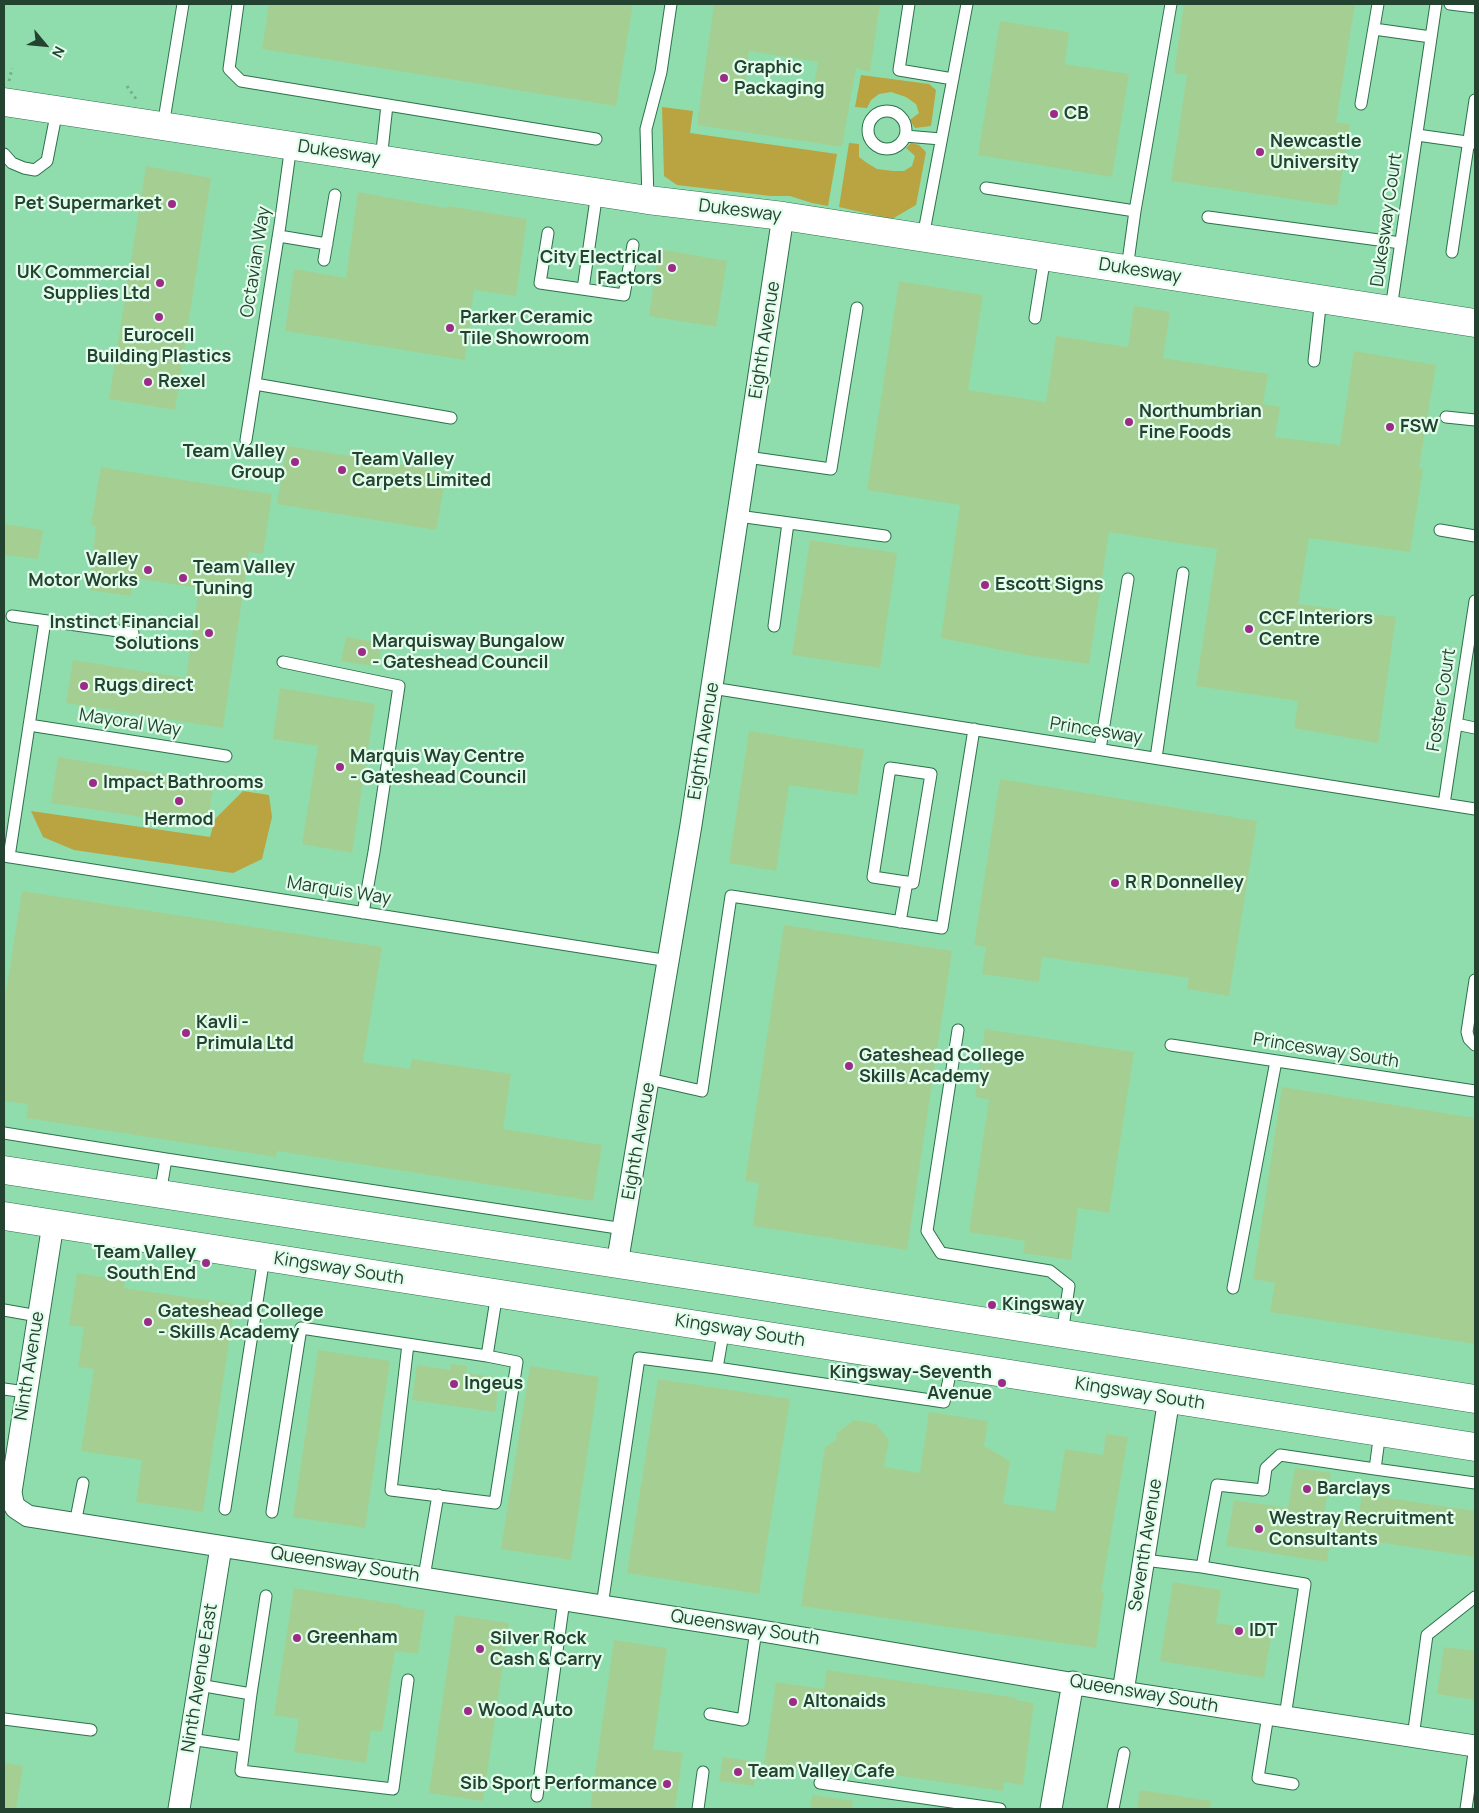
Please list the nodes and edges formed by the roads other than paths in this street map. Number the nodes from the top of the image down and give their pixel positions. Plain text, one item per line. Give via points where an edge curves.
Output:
1 (183, 4) edge
2 (238, 4) edge
3 (671, 4) edge
4 (908, 4) edge
5 (967, 4) edge
6 (1171, 4) edge
7 (1378, 4) edge
8 (1436, 4) edge
9 (1450, 4) edge
10 (1475, 7) edge
11 (1374, 29) junction
12 (1431, 37) junction
13 (953, 79) junction
14 (1475, 100) edge
15 (4, 102) edge
16 (1361, 104) dead end
17 (388, 105) junction
18 (57, 110) junction
19 (163, 126) junction
20 (1417, 135) junction
21 (905, 136) dead end
22 (596, 138) dead end
23 (941, 139) junction
24 (1472, 143) edge
25 (291, 146) junction
26 (4, 154) edge
27 (381, 160) junction
28 (986, 188) dead end
29 (597, 192) junction
30 (335, 195) dead end
31 (648, 200) junction
32 (1135, 211) junction
33 (783, 216) junction
34 (1208, 217) dead end
35 (548, 233) dead end
36 (279, 236) junction
37 (923, 237) junction
38 (1401, 243) junction
39 (327, 244) junction
40 (633, 245) dead end
41 (1452, 252) dead end
42 (1045, 256) junction
43 (324, 260) dead end
44 (1127, 269) junction
45 (583, 289) junction
46 (1321, 298) junction
47 (857, 308) dead end
48 (1391, 309) junction
49 (1035, 318) dead end
50 (1475, 322) edge
51 (1314, 361) dead end
52 (255, 384) junction
53 (1446, 417) dead end
54 (451, 418) dead end
55 (1475, 420) edge
56 (246, 440) dead end
57 (747, 457) junction
58 (738, 516) junction
59 (788, 523) junction
60 (1440, 530) dead end
61 (885, 536) dead end
62 (1475, 536) edge
63 (1183, 574) dead end
64 (1128, 579) dead end
65 (1475, 601) edge
66 (12, 616) dead end
67 (45, 621) junction
68 (774, 626) dead end
69 (133, 633) dead end
70 (283, 662) dead end
71 (712, 688) junction
72 (29, 724) junction
73 (1456, 724) junction
74 (1475, 728) edge
75 (974, 729) junction
76 (1100, 749) junction
77 (226, 756) dead end
78 (1156, 758) junction
79 (1444, 804) junction
80 (1475, 809) edge
81 (6, 857) edge
82 (907, 882) junction
83 (363, 913) junction
84 (900, 922) junction
85 (670, 961) junction
86 (1475, 980) edge
87 (958, 1030) dead end
88 (1172, 1045) dead end
89 (1475, 1045) edge
90 (1276, 1061) junction
91 (649, 1079) junction
92 (1475, 1091) edge
93 (4, 1133) edge
94 (166, 1159) junction
95 (4, 1170) edge
96 (160, 1194) junction
97 (4, 1216) edge
98 (53, 1224) junction
99 (624, 1229) junction
100 (264, 1257) junction
101 (618, 1264) junction
102 (1233, 1288) dead end
103 (497, 1293) junction
104 (4, 1310) edge
105 (38, 1316) junction
106 (724, 1328) junction
107 (1062, 1334) junction
108 (408, 1344) junction
109 (486, 1356) junction
110 (952, 1364) junction
111 (717, 1368) junction
112 (4, 1389) edge
113 (26, 1392) junction
114 (1168, 1398) junction
115 (1475, 1399) edge
116 (1380, 1432) junction
117 (1475, 1446) edge
118 (1375, 1469) junction
119 (83, 1483) dead end
120 (1475, 1483) edge
121 (438, 1496) junction
122 (16, 1508) joint
123 (225, 1509) dead end
124 (272, 1512) dead end
125 (76, 1524) junction
126 (221, 1547) junction
127 (1144, 1560) junction
128 (1202, 1567) junction
129 (424, 1577) junction
130 (266, 1596) dead end
131 (1475, 1597) edge
132 (564, 1600) junction
133 (602, 1606) junction
134 (756, 1630) junction
135 (408, 1680) dead end
136 (1073, 1682) junction
137 (198, 1684) junction
138 (1123, 1692) junction
139 (251, 1694) junction
140 (710, 1714) dead end
141 (1276, 1716) junction
142 (4, 1719) edge
143 (91, 1730) dead end
144 (1413, 1736) junction
145 (190, 1739) junction
146 (1475, 1746) edge
147 (244, 1747) junction
148 (1124, 1753) dead end
149 (703, 1772) dead end
150 (820, 1783) dead end
151 (1293, 1784) dead end
152 (537, 1796) dead end
153 (178, 1809) edge
154 (698, 1809) edge
155 (1000, 1809) edge
156 (1052, 1809) edge
157 (1114, 1809) edge
158 (1466, 1809) edge

1 - 19 lane
2 - 17 lane via 229,69 241,81
3 - 31 lane via 661,72 646,129
4 - 13 lane via 899,70
5 - 13 lane
6 - 32 lane
7 - 11 lane
8 - 12 lane, Dukesway Court
9 - 10 lane
11 - 12 lane
11 - 16 lane
12 - 20 lane, Dukesway Court
13 - 23 lane
14 - 24 lane
15 - 18 street, Dukesway
17 - 22 lane
17 - 27 lane
18 - 19 street, Dukesway
18 - 26 lane via 47,161 35,170 12,163
19 - 25 street, Dukesway
20 - 24 lane, Dukesway Court
20 - 38 lane, Dukesway Court
21 - 23 lane
23 - 37 lane
24 - 41 lane
25 - 27 street, Dukesway
25 - 36 lane, Octavian Way
27 - 29 street, Dukesway
28 - 32 lane
29 - 31 street, Dukesway
29 - 45 lane
30 - 39 lane
31 - 33 street, Dukesway
32 - 44 lane
33 - 37 street, Dukesway
33 - 57 street, Eighth Avenue
34 - 38 lane
35 - 45 lane via 540,283
36 - 39 lane
36 - 52 lane, Octavian Way
37 - 42 street, Dukesway
38 - 48 lane, Dukesway Court
39 - 43 lane
40 - 45 lane via 624,296
42 - 44 street, Dukesway
42 - 49 lane
44 - 46 street, Dukesway
46 - 48 street, Dukesway
46 - 51 lane
47 - 57 lane via 831,469
48 - 50 street, Dukesway
52 - 54 lane
52 - 56 lane, Octavian Way
53 - 55 lane
57 - 58 street, Eighth Avenue
58 - 59 lane
58 - 71 street, Eighth Avenue
59 - 61 lane
59 - 68 lane
60 - 62 lane
63 - 78 lane
64 - 76 lane
65 - 73 lane, Foster Court
66 - 67 lane
67 - 69 lane
67 - 72 lane
70 - 83 lane via 399,686
71 - 75 lane, Princesway
71 - 85 street, Eighth Avenue
72 - 77 lane, Mayoral Way
72 - 81 lane
73 - 74 lane
73 - 79 lane, Foster Court
75 - 76 lane, Princesway
75 - 84 lane via 942,928
76 - 78 lane, Princesway
78 - 79 lane, Princesway
79 - 80 lane, Princesway
81 - 83 lane, Marquis Way
82 - 82 lane via 873,877 890,768 931,774 913,883
82 - 84 lane
83 - 85 lane, Marquis Way
84 - 91 lane via 731,896 702,1091
85 - 91 street, Eighth Avenue
86 - 89 lane via 1468,1032
87 - 107 lane via 927,1232 941,1253 1050,1271 1069,1286
88 - 90 lane, Princesway South
90 - 92 lane, Princesway South
90 - 102 lane
91 - 99 street, Eighth Avenue
93 - 94 lane
94 - 96 lane
94 - 99 lane
95 - 96 street
96 - 101 street
97 - 98 street, Kingsway South
98 - 100 street, Kingsway South
98 - 105 street, Ninth Avenue
99 - 101 street, Eighth Avenue
100 - 103 street, Kingsway South
100 - 123 lane
101 - 107 street
103 - 106 street, Kingsway South
103 - 109 lane
104 - 105 lane
105 - 113 street, Ninth Avenue
106 - 110 street, Kingsway South
106 - 111 lane
107 - 115 street
108 - 109 lane
108 - 121 lane via 391,1490
108 - 124 lane via 301,1328
109 - 121 lane via 517,1362 494,1503
110 - 111 lane via 944,1402
110 - 114 street, Kingsway South
111 - 133 lane via 639,1358
112 - 113 lane
113 - 122 street, Ninth Avenue via 11,1492
114 - 116 street, Kingsway South
114 - 127 street, Seventh Avenue
116 - 117 street, Kingsway South
116 - 118 lane
118 - 120 lane
118 - 128 lane via 1280,1455 1266,1468 1263,1490 1216,1485
119 - 125 lane
121 - 129 lane
122 - 125 street, Queensway South via 28,1516
125 - 126 street, Queensway South
126 - 129 street, Queensway South
126 - 137 street, Ninth Avenue East
127 - 128 lane
127 - 138 street, Seventh Avenue
128 - 141 lane via 1305,1584
129 - 132 street, Queensway South
130 - 139 lane
131 - 144 lane via 1427,1635
132 - 133 street, Queensway South
132 - 152 lane
133 - 134 street, Queensway South
134 - 136 street, Queensway South
134 - 140 lane via 743,1720
135 - 147 lane via 393,1789 241,1771
136 - 138 street, Queensway South
136 - 156 street
137 - 139 lane
137 - 145 street, Ninth Avenue East
138 - 141 street, Queensway South
139 - 147 lane
141 - 144 street, Queensway South
141 - 151 lane via 1258,1778
142 - 143 lane
144 - 146 street, Queensway South
145 - 147 lane
145 - 153 street, Ninth Avenue East
146 - 158 lane
148 - 157 lane
149 - 154 lane
150 - 155 lane

